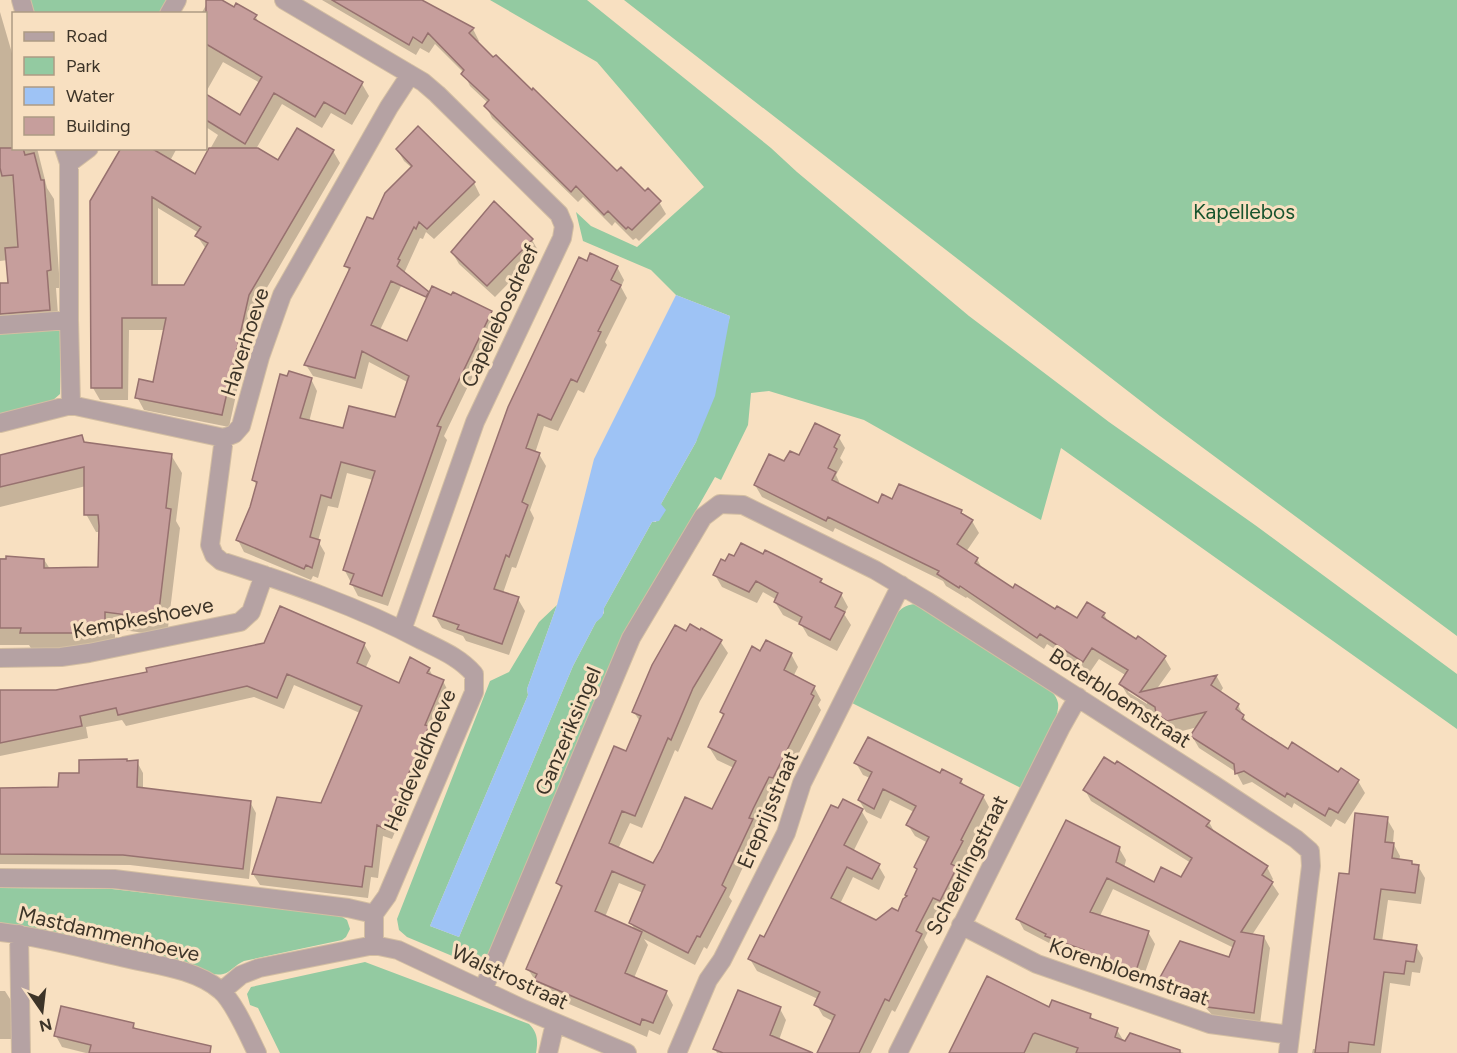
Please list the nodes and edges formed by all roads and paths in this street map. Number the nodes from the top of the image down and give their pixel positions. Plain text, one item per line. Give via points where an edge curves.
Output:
1 (284, 0) edge
2 (411, 75) junction
3 (83, 150) edge
4 (66, 156) edge
5 (69, 320) junction
6 (0, 325) edge
7 (71, 405) junction
8 (0, 423) edge
9 (224, 438) junction
10 (720, 504) joint
11 (264, 575) junction
12 (901, 585) junction
13 (402, 630) junction
14 (0, 658) edge
15 (1078, 697) junction
16 (0, 878) edge
17 (374, 914) junction
18 (962, 925) junction
19 (0, 932) edge
20 (19, 934) junction
21 (375, 945) junction
22 (483, 990) junction
23 (222, 991) junction
24 (555, 1023) junction
25 (1289, 1044) edge
26 (21, 1053) edge
27 (257, 1053) edge
28 (548, 1053) edge
29 (627, 1053) edge
30 (677, 1053) edge
31 (898, 1053) edge

1 - 2 street, Capellebosdreef
2 - 9 street, Haverhoeve via 282,295 241,426
2 - 13 street, Capellebosdreef via 438,94 559,214 564,226 562,238 475,422
3 - 4 street
4 - 5 street
5 - 6 street
5 - 7 street
7 - 8 street
7 - 9 street
9 - 11 street via 210,545 220,561
10 - 12 street, Boterbloemstraat via 743,505
10 - 22 street, Ganzeriksingel via 703,517 631,638
11 - 13 street, Heideveldhoeve
11 - 14 street, Kempkeshoeve via 250,612 240,622 89,653
12 - 15 street, Boterbloemstraat
12 - 30 street, Ereprijsstraat via 802,783 786,833 708,980
13 - 17 street, Heideveldhoeve via 462,661 474,674 474,692 387,896
15 - 18 street, Scheerlingstraat
15 - 25 street, Boterbloemstraat via 1296,838 1310,851
16 - 17 street, Mastdammenhoeve via 114,879 315,903
17 - 21 street
18 - 25 street, Korenbloemstraat via 1036,964 1200,1021
18 - 31 street, Scheerlingstraat
19 - 20 street, Mastdammenhoeve
20 - 23 street, Mastdammenhoeve via 188,973
20 - 26 street
21 - 22 street, Walstrostraat via 398,950
21 - 23 street via 259,968 241,975
22 - 24 street, Walstrostraat
23 - 27 street
24 - 28 street
24 - 29 street, Walstrostraat

